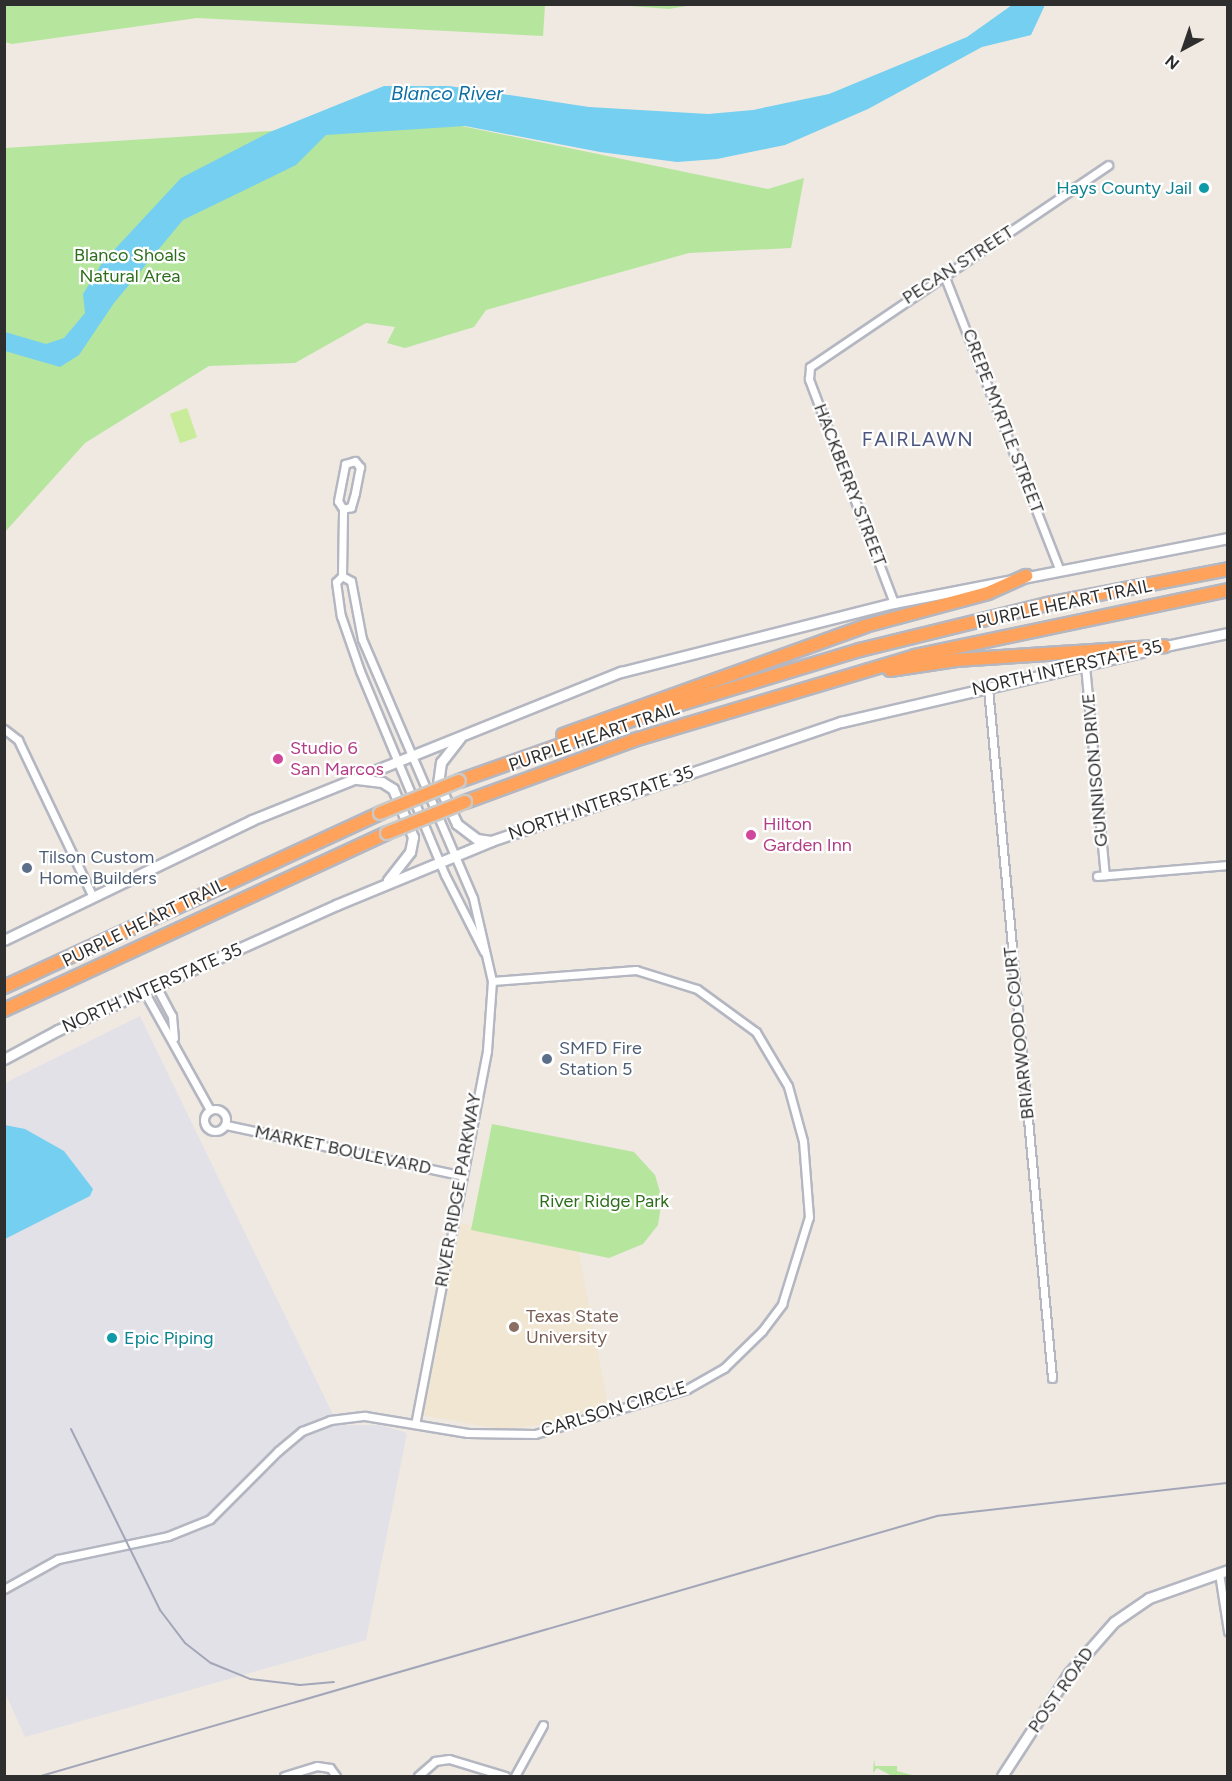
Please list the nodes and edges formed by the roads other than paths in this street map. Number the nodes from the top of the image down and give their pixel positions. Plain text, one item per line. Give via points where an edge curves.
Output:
1 (1108, 165) dead end
2 (944, 275) junction
3 (810, 367) joint
4 (343, 509) junction
5 (1227, 538) edge
6 (1059, 569) junction
7 (1227, 569) edge
8 (342, 576) junction
9 (1026, 576) junction
10 (1227, 590) edge
11 (894, 603) junction
12 (1227, 633) edge
13 (1166, 646) junction
14 (1085, 665) junction
15 (829, 681) junction
16 (988, 688) junction
17 (4, 729) edge
18 (464, 735) junction
19 (411, 755) junction
20 (397, 760) junction
21 (345, 780) junction
22 (459, 781) junction
23 (491, 841) junction
24 (455, 856) junction
25 (440, 862) junction
26 (1227, 865) edge
27 (384, 884) junction
28 (93, 897) junction
29 (4, 940) edge
30 (486, 955) junction
31 (492, 981) junction
32 (4, 987) edge
33 (157, 988) junction
34 (145, 993) junction
35 (4, 1010) edge
36 (174, 1041) junction
37 (4, 1059) edge
38 (210, 1110) junction
39 (226, 1125) junction
40 (460, 1175) junction
41 (1052, 1378) dead end
42 (415, 1424) junction
43 (1223, 1572) edge
44 (4, 1589) edge
45 (1227, 1631) edge
46 (543, 1725) dead end
47 (284, 1776) edge
48 (336, 1776) edge
49 (418, 1776) edge
50 (505, 1776) edge
51 (514, 1776) edge
52 (1002, 1776) edge

1 - 2 street, PECAN STREET
2 - 3 street, PECAN STREET
2 - 6 street, CREPE MYRTLE STREET
3 - 11 street, HACKBERRY STREET via 809,380
4 - 4 street, RIVER RIDGE PARKWAY via 351,507 355,493 360,467 355,461 345,464 338,501
4 - 8 street, RIVER RIDGE PARKWAY
5 - 6 main road
6 - 9 main road
7 - 22 highway, PURPLE HEART TRAIL via 1047,604 860,650 651,713
8 - 19 street, RIVER RIDGE PARKWAY via 351,581 362,639
8 - 20 street, RIVER RIDGE PARKWAY via 336,582 344,629
9 - 11 main road
9 - 22 highway via 988,593 865,626 718,677 520,752
10 - 15 highway, PURPLE HEART TRAIL via 1003,634
11 - 18 main road via 621,672
12 - 13 main road, NORTH INTERSTATE 35
13 - 14 main road, NORTH INTERSTATE 35
13 - 15 highway via 956,660
14 - 16 main road, NORTH INTERSTATE 35
14 - 26 street, GUNNISON DRIVE via 1101,875
15 - 35 highway, PURPLE HEART TRAIL, bridge via 634,740 387,833
16 - 23 main road, NORTH INTERSTATE 35 via 841,722
16 - 41 street, BRIARWOOD COURT
17 - 28 street via 18,740
18 - 19 main road
18 - 23 main road via 445,754 438,783 457,824 477,839
19 - 20 main road
19 - 24 street, RIVER RIDGE PARKWAY
20 - 21 main road
20 - 25 street, RIVER RIDGE PARKWAY
21 - 27 main road via 370,778 393,789 413,837 410,852
21 - 28 main road
22 - 32 highway, PURPLE HEART TRAIL, bridge via 380,813
23 - 24 main road, NORTH INTERSTATE 35
24 - 25 main road, NORTH INTERSTATE 35
24 - 30 street, RIVER RIDGE PARKWAY via 483,928
25 - 27 main road, NORTH INTERSTATE 35
25 - 30 street, RIVER RIDGE PARKWAY
27 - 33 main road, NORTH INTERSTATE 35
28 - 29 main road
30 - 31 street, RIVER RIDGE PARKWAY
31 - 40 street, RIVER RIDGE PARKWAY via 487,1051
31 - 42 street, CARLSON CIRCLE via 636,970 670,978 723,1006 756,1032 783,1074 803,1141 809,1217 782,1304 751,1344 687,1389 535,1434 496,1436
33 - 34 main road, NORTH INTERSTATE 35
33 - 36 street, MARKET BOULEVARD via 172,1016
34 - 36 street, MARKET BOULEVARD
34 - 37 main road, NORTH INTERSTATE 35
36 - 38 street, MARKET BOULEVARD
38 - 39 street, MARKET BOULEVARD via 223,1112
38 - 39 street, MARKET BOULEVARD via 204,1118 206,1128 219,1131
39 - 40 street, MARKET BOULEVARD
40 - 42 street, RIVER RIDGE PARKWAY
42 - 44 street, CARLSON CIRCLE via 365,1416 330,1420 294,1438 210,1519 168,1536 58,1559
43 - 45 street
43 - 52 main road, POST ROAD via 1149,1598 1114,1622 1069,1673
46 - 51 street
47 - 48 street via 317,1766 330,1768
49 - 50 street via 435,1761 449,1759

